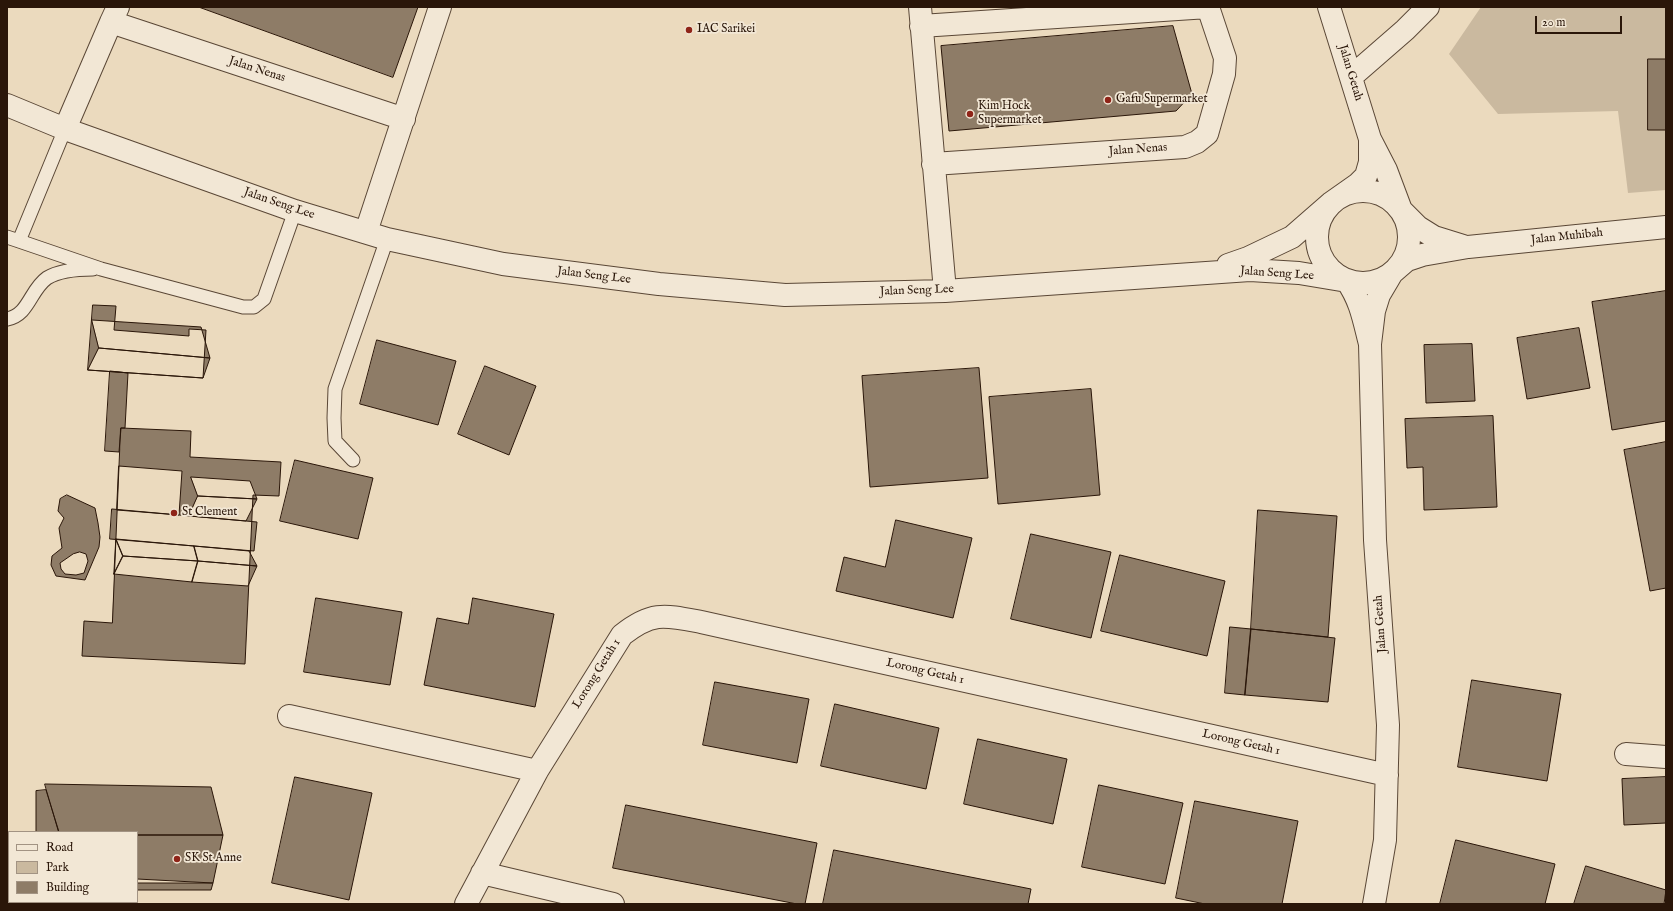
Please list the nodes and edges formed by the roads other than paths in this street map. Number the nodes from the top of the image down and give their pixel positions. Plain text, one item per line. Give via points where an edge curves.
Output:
1 (440, 7) edge
2 (1208, 7) edge
3 (1329, 7) edge
4 (1428, 7) edge
5 (1073, 11) edge
6 (115, 14) edge
7 (920, 16) edge
8 (1351, 77) junction
9 (7, 105) edge
10 (404, 119) junction
11 (65, 129) junction
12 (1370, 139) junction
13 (933, 164) junction
14 (1331, 203) junction
15 (295, 210) junction
16 (1401, 210) junction
17 (1666, 227) edge
18 (366, 232) junction
19 (13, 239) edge
20 (387, 239) junction
21 (1468, 247) junction
22 (101, 269) junction
23 (1206, 272) junction
24 (1392, 273) junction
25 (1347, 281) junction
26 (945, 291) junction
27 (7, 319) edge
28 (1370, 344) junction
29 (352, 460) dead end
30 (289, 716) dead end
31 (1626, 754) dead end
32 (1666, 757) edge
33 (537, 771) junction
34 (1387, 776) junction
35 (482, 873) junction
36 (466, 904) edge
37 (613, 904) edge
38 (1374, 904) edge

1 - 10 street
2 - 5 street
2 - 13 street, Jalan Nenas via 1224,58 1224,74 1207,134 1197,142 1185,147
3 - 8 street, Jalan Getah
4 - 8 street
5 - 7 street
6 - 10 street, Jalan Nenas
6 - 11 street, Jalan Nenas
7 - 13 street
8 - 12 street, Jalan Getah
9 - 11 street, Jalan Seng Lee
10 - 18 street
11 - 15 street, Jalan Seng Lee
11 - 19 lane
12 - 14 street, Jalan Getah via 1370,162 1366,176
12 - 16 street, Jalan Getah via 1386,170
13 - 26 street
14 - 16 street via 1345,195 1360,191 1376,192 1390,199
14 - 23 street, Jalan Seng Lee via 1292,237 1248,258
14 - 25 street via 1321,216 1316,231 1317,246 1323,261 1334,273
15 - 18 street, Jalan Seng Lee
15 - 22 lane via 264,299 254,307 243,307
16 - 21 street, Jalan Muhibah via 1418,228 1434,237
16 - 24 street via 1408,223 1410,237 1408,251 1402,263
17 - 21 street, Jalan Muhibah
18 - 20 street, Jalan Seng Lee
19 - 22 lane
20 - 26 street, Jalan Seng Lee via 503,264 659,284 785,295
20 - 29 lane via 336,390 336,441
21 - 24 street, Jalan Muhibah via 1422,255 1408,260
22 - 27 lane via 64,272 47,278 23,311
23 - 25 street, Jalan Seng Lee via 1250,270 1300,273
23 - 26 street, Jalan Seng Lee
24 - 25 street via 1379,281 1363,284
24 - 28 street, Jalan Getah via 1379,295 1374,311
25 - 28 street, Jalan Getah via 1361,307
28 - 34 street, Jalan Getah via 1375,540 1388,725
30 - 33 street
31 - 32 street
33 - 34 street, Lorong Getah 1 via 622,635 634,625 649,618 673,617
33 - 35 street, Lorong Getah 1
34 - 38 street, Jalan Getah via 1385,840
35 - 36 street, Lorong Getah 1
35 - 37 street

